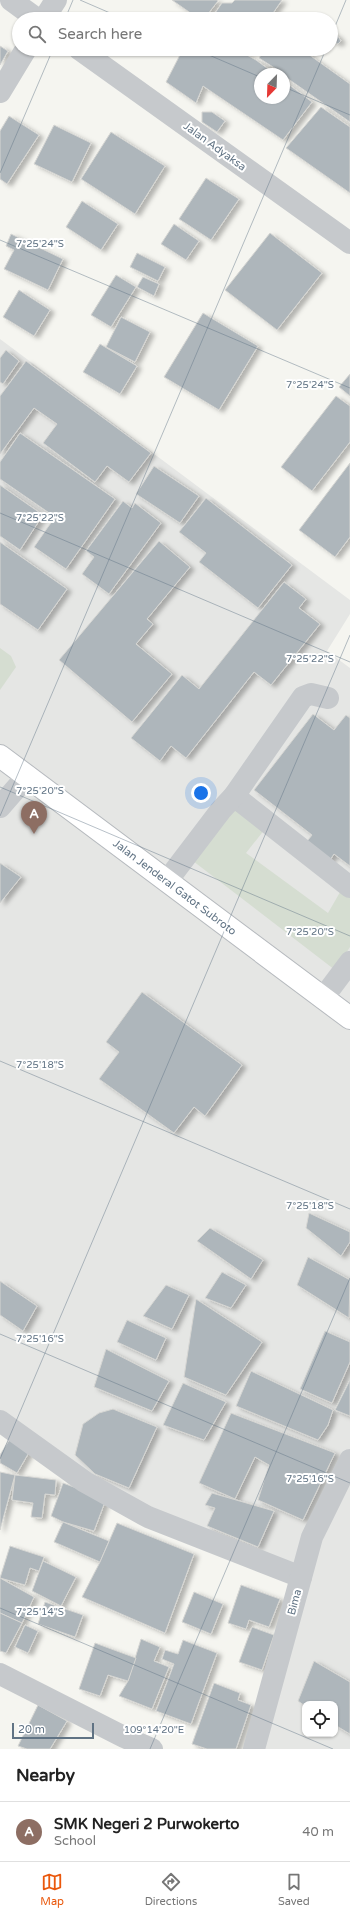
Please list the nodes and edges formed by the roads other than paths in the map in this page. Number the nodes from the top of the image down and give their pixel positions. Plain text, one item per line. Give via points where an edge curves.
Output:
1 (11, 0) edge
2 (56, 0) edge
3 (27, 12) edge
4 (48, 12) edge
5 (22, 56) edge
6 (89, 56) edge
7 (0, 92) edge
8 (350, 243) edge
9 (328, 698) dead end
10 (0, 756) edge
11 (27, 776) junction
12 (234, 796) junction
13 (0, 807) edge
14 (167, 881) junction
15 (350, 887) edge
16 (350, 962) edge
17 (323, 998) junction
18 (350, 1018) edge
19 (0, 1421) edge
20 (350, 1460) edge
21 (301, 1577) junction
22 (0, 1674) edge
23 (152, 1749) edge
24 (254, 1749) edge

1 - 3 street
2 - 4 street
5 - 7 street
6 - 8 street, Jalan Adyaksa
9 - 12 street via 311,694 303,697
10 - 11 main road, Jalan Jenderal Gatot Subroto
11 - 13 street
11 - 14 main road, Jalan Jenderal Gatot Subroto
12 - 14 street
12 - 15 street
14 - 17 main road, Jalan Jenderal Gatot Subroto
16 - 17 street
17 - 18 main road, Jalan Jenderal Gatot Subroto
19 - 21 street via 85,1482 148,1517
20 - 21 street, Bima via 312,1537
21 - 24 street, Bima
22 - 23 street

